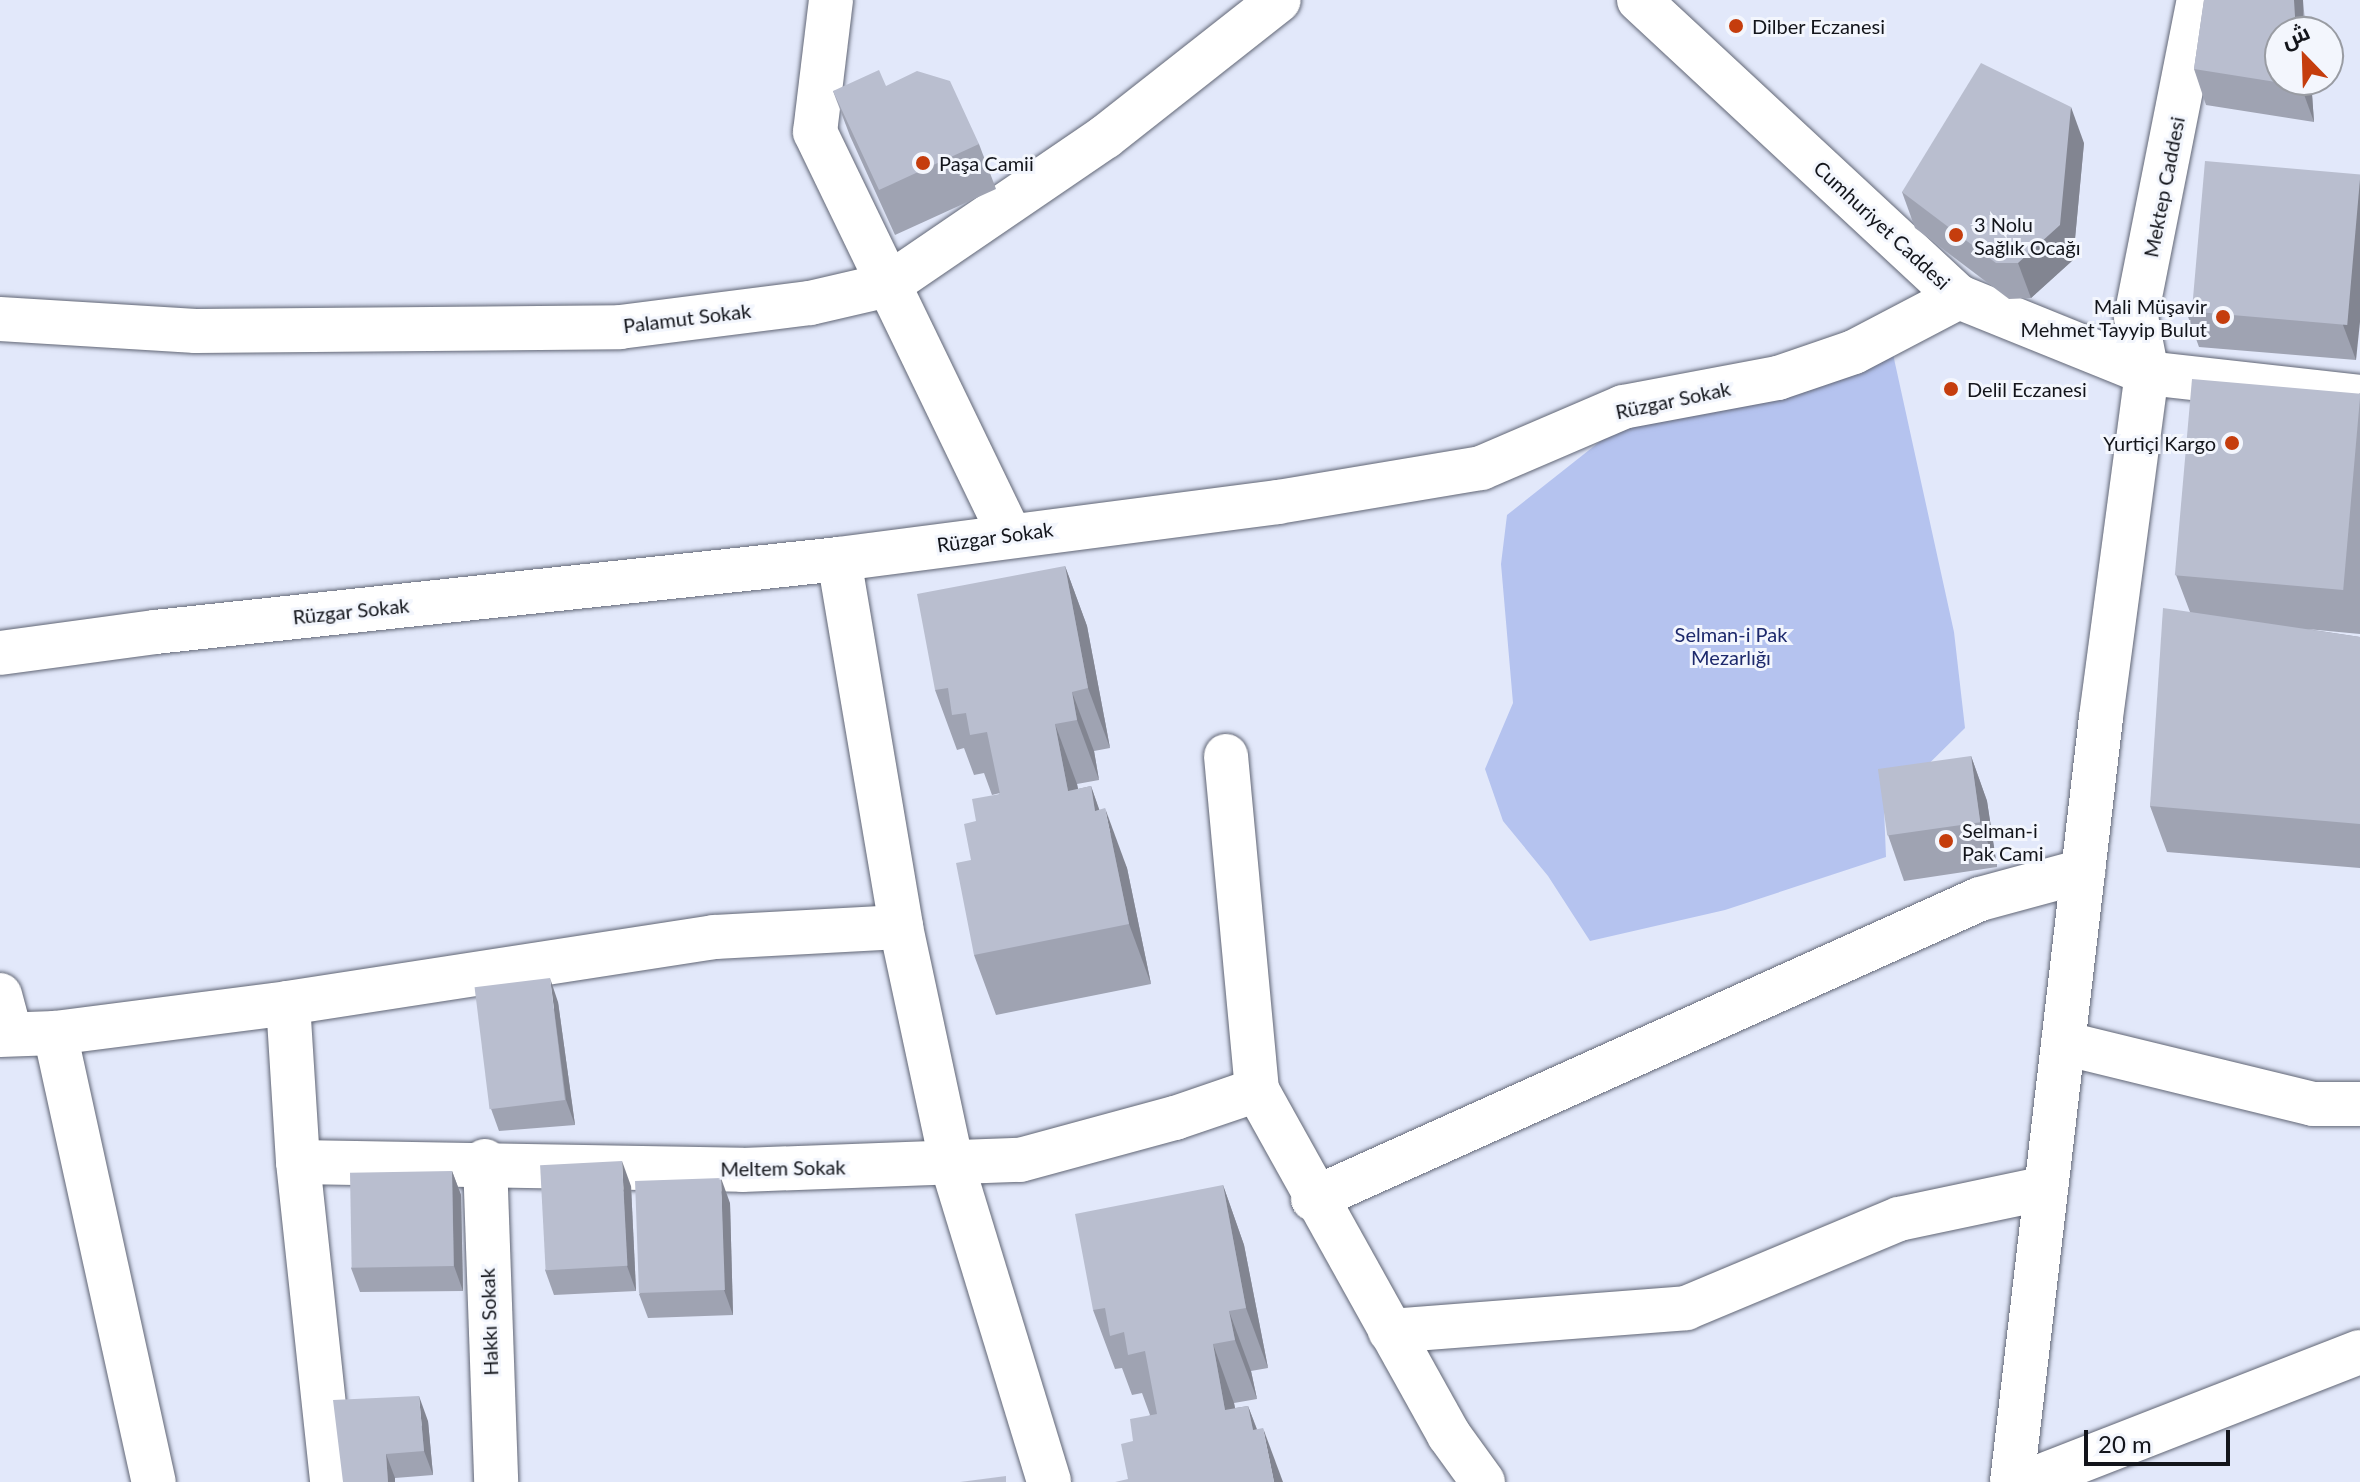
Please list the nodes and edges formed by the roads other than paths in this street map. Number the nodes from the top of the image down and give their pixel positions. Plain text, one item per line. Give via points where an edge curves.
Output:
1 (831, 0) edge
2 (1279, 0) edge
3 (1639, 0) edge
4 (2199, 0) edge
5 (888, 285) junction
6 (1959, 297) junction
7 (0, 319) edge
8 (2147, 373) junction
9 (2360, 397) edge
10 (1009, 534) junction
11 (839, 559) junction
12 (0, 653) edge
13 (1226, 756) dead end
14 (2083, 871) junction
15 (901, 927) junction
16 (288, 1003) junction
17 (3, 1021) edge
18 (55, 1033) junction
19 (2063, 1043) junction
20 (1257, 1090) junction
21 (2360, 1104) edge
22 (485, 1161) junction
23 (298, 1162) junction
24 (952, 1164) junction
25 (2046, 1188) junction
26 (1313, 1199) junction
27 (1390, 1331) junction
28 (2360, 1352) edge
29 (154, 1482) edge
30 (332, 1482) edge
31 (496, 1482) edge
32 (1049, 1482) edge
33 (1483, 1482) edge
34 (2012, 1482) edge
35 (2026, 1482) edge

1 - 5 street via 815,132
2 - 5 street, Palamut Sokak via 1105,137
3 - 6 street, Cumhuriyet Caddesi
4 - 8 street, Mektep Caddesi via 2136,317
5 - 7 street, Palamut Sokak via 810,303 620,327 196,331
5 - 10 street
6 - 8 street, Cumhuriyet Caddesi
6 - 10 street, Rüzgar Sokak via 1854,352 1778,378 1623,407 1481,468 1278,502
8 - 9 street, Cumhuriyet Caddesi
8 - 14 street, Mektep Caddesi
10 - 11 street, Rüzgar Sokak
11 - 12 street, Rüzgar Sokak
11 - 15 street
13 - 20 street
14 - 19 street, Mektep Caddesi
14 - 26 street via 1980,899
15 - 16 street via 714,937
15 - 24 street
16 - 18 street
16 - 23 street
17 - 18 street
18 - 29 street
19 - 21 street via 2313,1104
19 - 25 street, Mektep Caddesi
20 - 24 street, Meltem Sokak via 1020,1160
20 - 26 street
22 - 23 street, Meltem Sokak
22 - 24 street, Meltem Sokak via 742,1170
22 - 31 street, Hakkı Sokak
23 - 30 street
24 - 32 street
25 - 27 street via 1899,1219 1686,1308
25 - 34 street, Mektep Caddesi
26 - 27 street
27 - 33 street via 1449,1435
28 - 35 street

